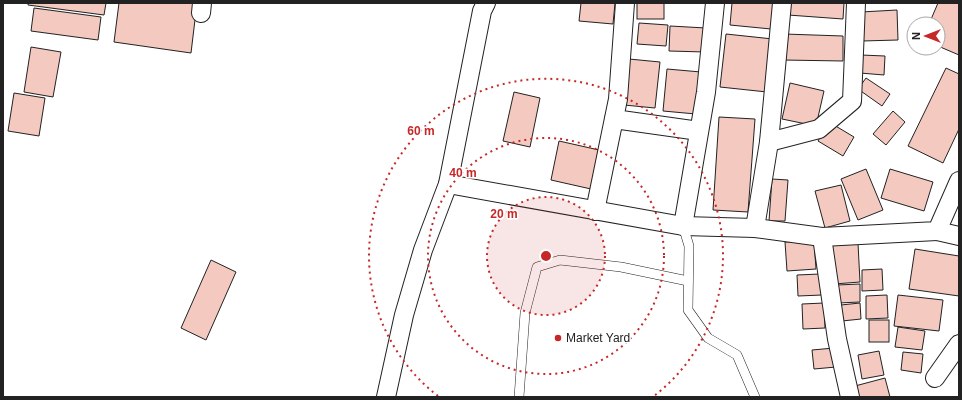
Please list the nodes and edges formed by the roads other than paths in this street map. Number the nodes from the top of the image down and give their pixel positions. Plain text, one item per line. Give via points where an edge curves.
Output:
1 (625, 3) edge
2 (715, 3) edge
3 (782, 3) edge
4 (856, 3) edge
5 (480, 6) edge
6 (614, 119) junction
7 (699, 131) junction
8 (769, 142) junction
9 (959, 181) edge
10 (448, 184) junction
11 (595, 211) junction
12 (683, 226) junction
13 (755, 228) junction
14 (937, 231) junction
15 (959, 236) edge
16 (822, 237) junction
17 (688, 281) junction
18 (959, 344) edge
19 (935, 378) dead end
20 (386, 397) edge
21 (519, 397) edge
22 (755, 397) edge
23 (850, 397) edge

1 - 6 street via 618,99
2 - 7 street via 706,92
3 - 8 street
4 - 8 street via 852,101 819,129
5 - 10 street
6 - 7 street
6 - 11 street
7 - 12 street
8 - 13 street
9 - 14 street
10 - 11 street
10 - 20 street via 423,250 404,315
11 - 12 street
12 - 13 street
12 - 17 lane via 688,246
13 - 16 street
14 - 15 street
14 - 16 street
16 - 23 street via 837,339
17 - 21 lane via 621,267 560,260 537,267 525,313
17 - 22 lane via 688,310 708,338 737,355
18 - 19 street

